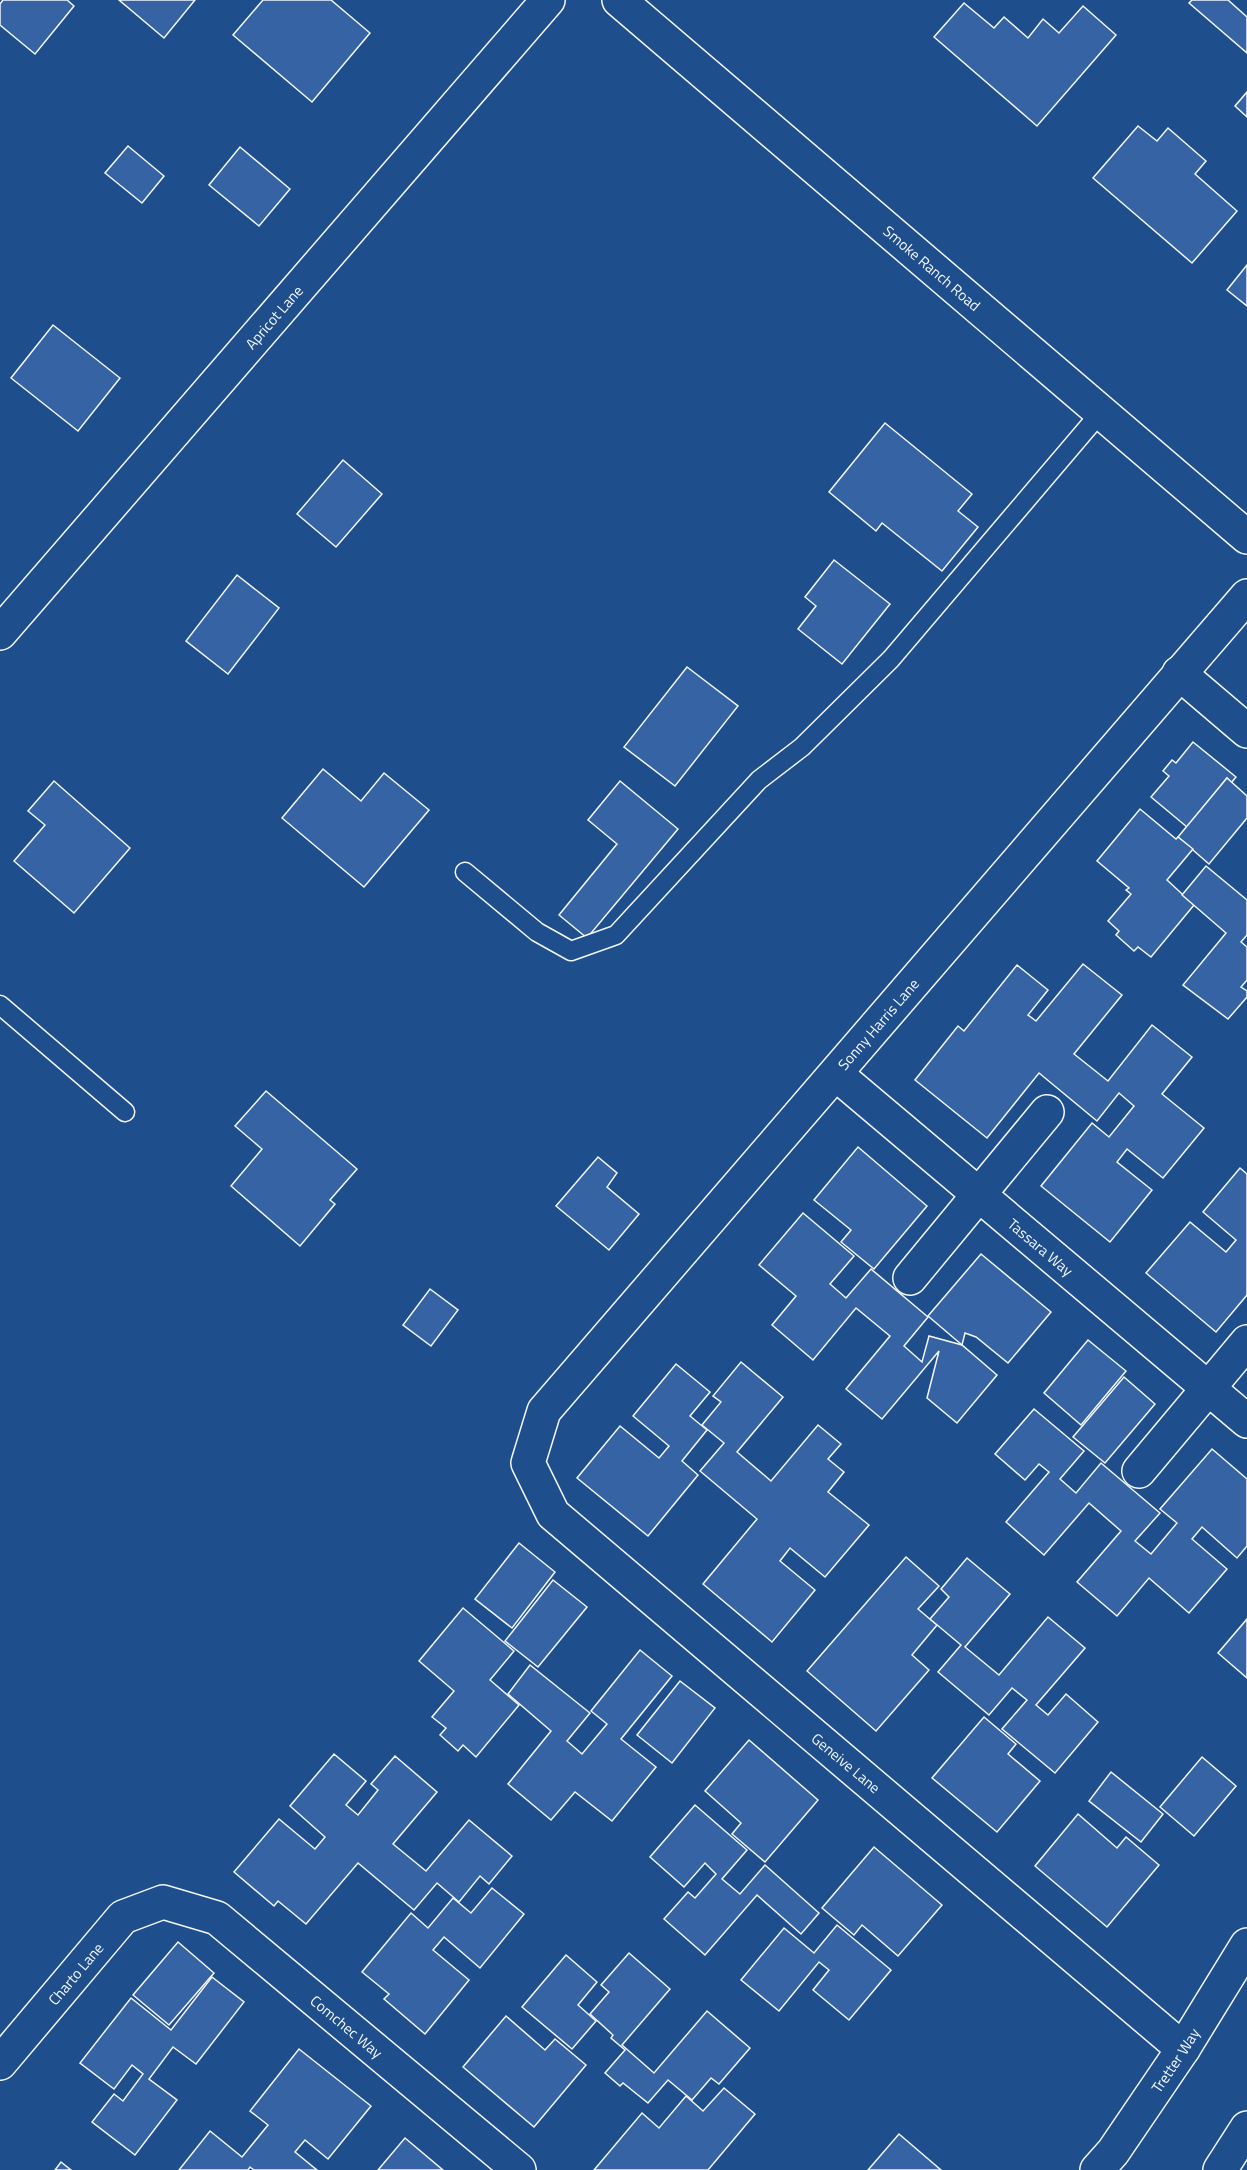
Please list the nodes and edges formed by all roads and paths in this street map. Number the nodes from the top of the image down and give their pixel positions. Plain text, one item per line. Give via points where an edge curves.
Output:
1 (548, 0) edge
2 (619, 0) edge
3 (1101, 412) junction
4 (1247, 537) edge
5 (1247, 596) edge
6 (0, 633) edge
7 (1179, 673) junction
8 (1247, 731) edge
9 (465, 872) dead end
10 (0, 1005) edge
11 (836, 1074) junction
12 (126, 1112) dead end
13 (1047, 1112) dead end
14 (979, 1194) junction
15 (910, 1278) dead end
16 (1247, 1342) edge
17 (1209, 1388) junction
18 (1247, 1421) edge
19 (528, 1462) joint
20 (1139, 1471) dead end
21 (163, 1902) joint
22 (1247, 1945) edge
23 (1183, 2049) junction
24 (0, 2063) edge
25 (1247, 2128) edge
26 (519, 2170) edge
27 (1097, 2170) edge
28 (1220, 2170) edge

1 - 6 street, Apricot Lane
2 - 3 street, Smoke Ranch Road
3 - 4 street, Smoke Ranch Road
3 - 9 lane via 891,659 802,747 759,780 616,935 571,951 537,932
5 - 7 street, Sonny Harris Lane
7 - 8 street
7 - 11 street, Sonny Harris Lane
10 - 12 lane
11 - 14 street, Tassara Way
11 - 19 street, Sonny Harris Lane via 544,1411
13 - 14 street
14 - 15 street
14 - 17 street, Tassara Way
16 - 17 street
17 - 18 street, Tassara Way
17 - 20 street
19 - 23 street, Geneive Lane via 553,1514
21 - 24 street, Charto Lane via 123,1917
21 - 26 street, Comchec Way via 217,1918
22 - 23 street, Tretter Way
23 - 27 street, Tretter Way
25 - 28 street

